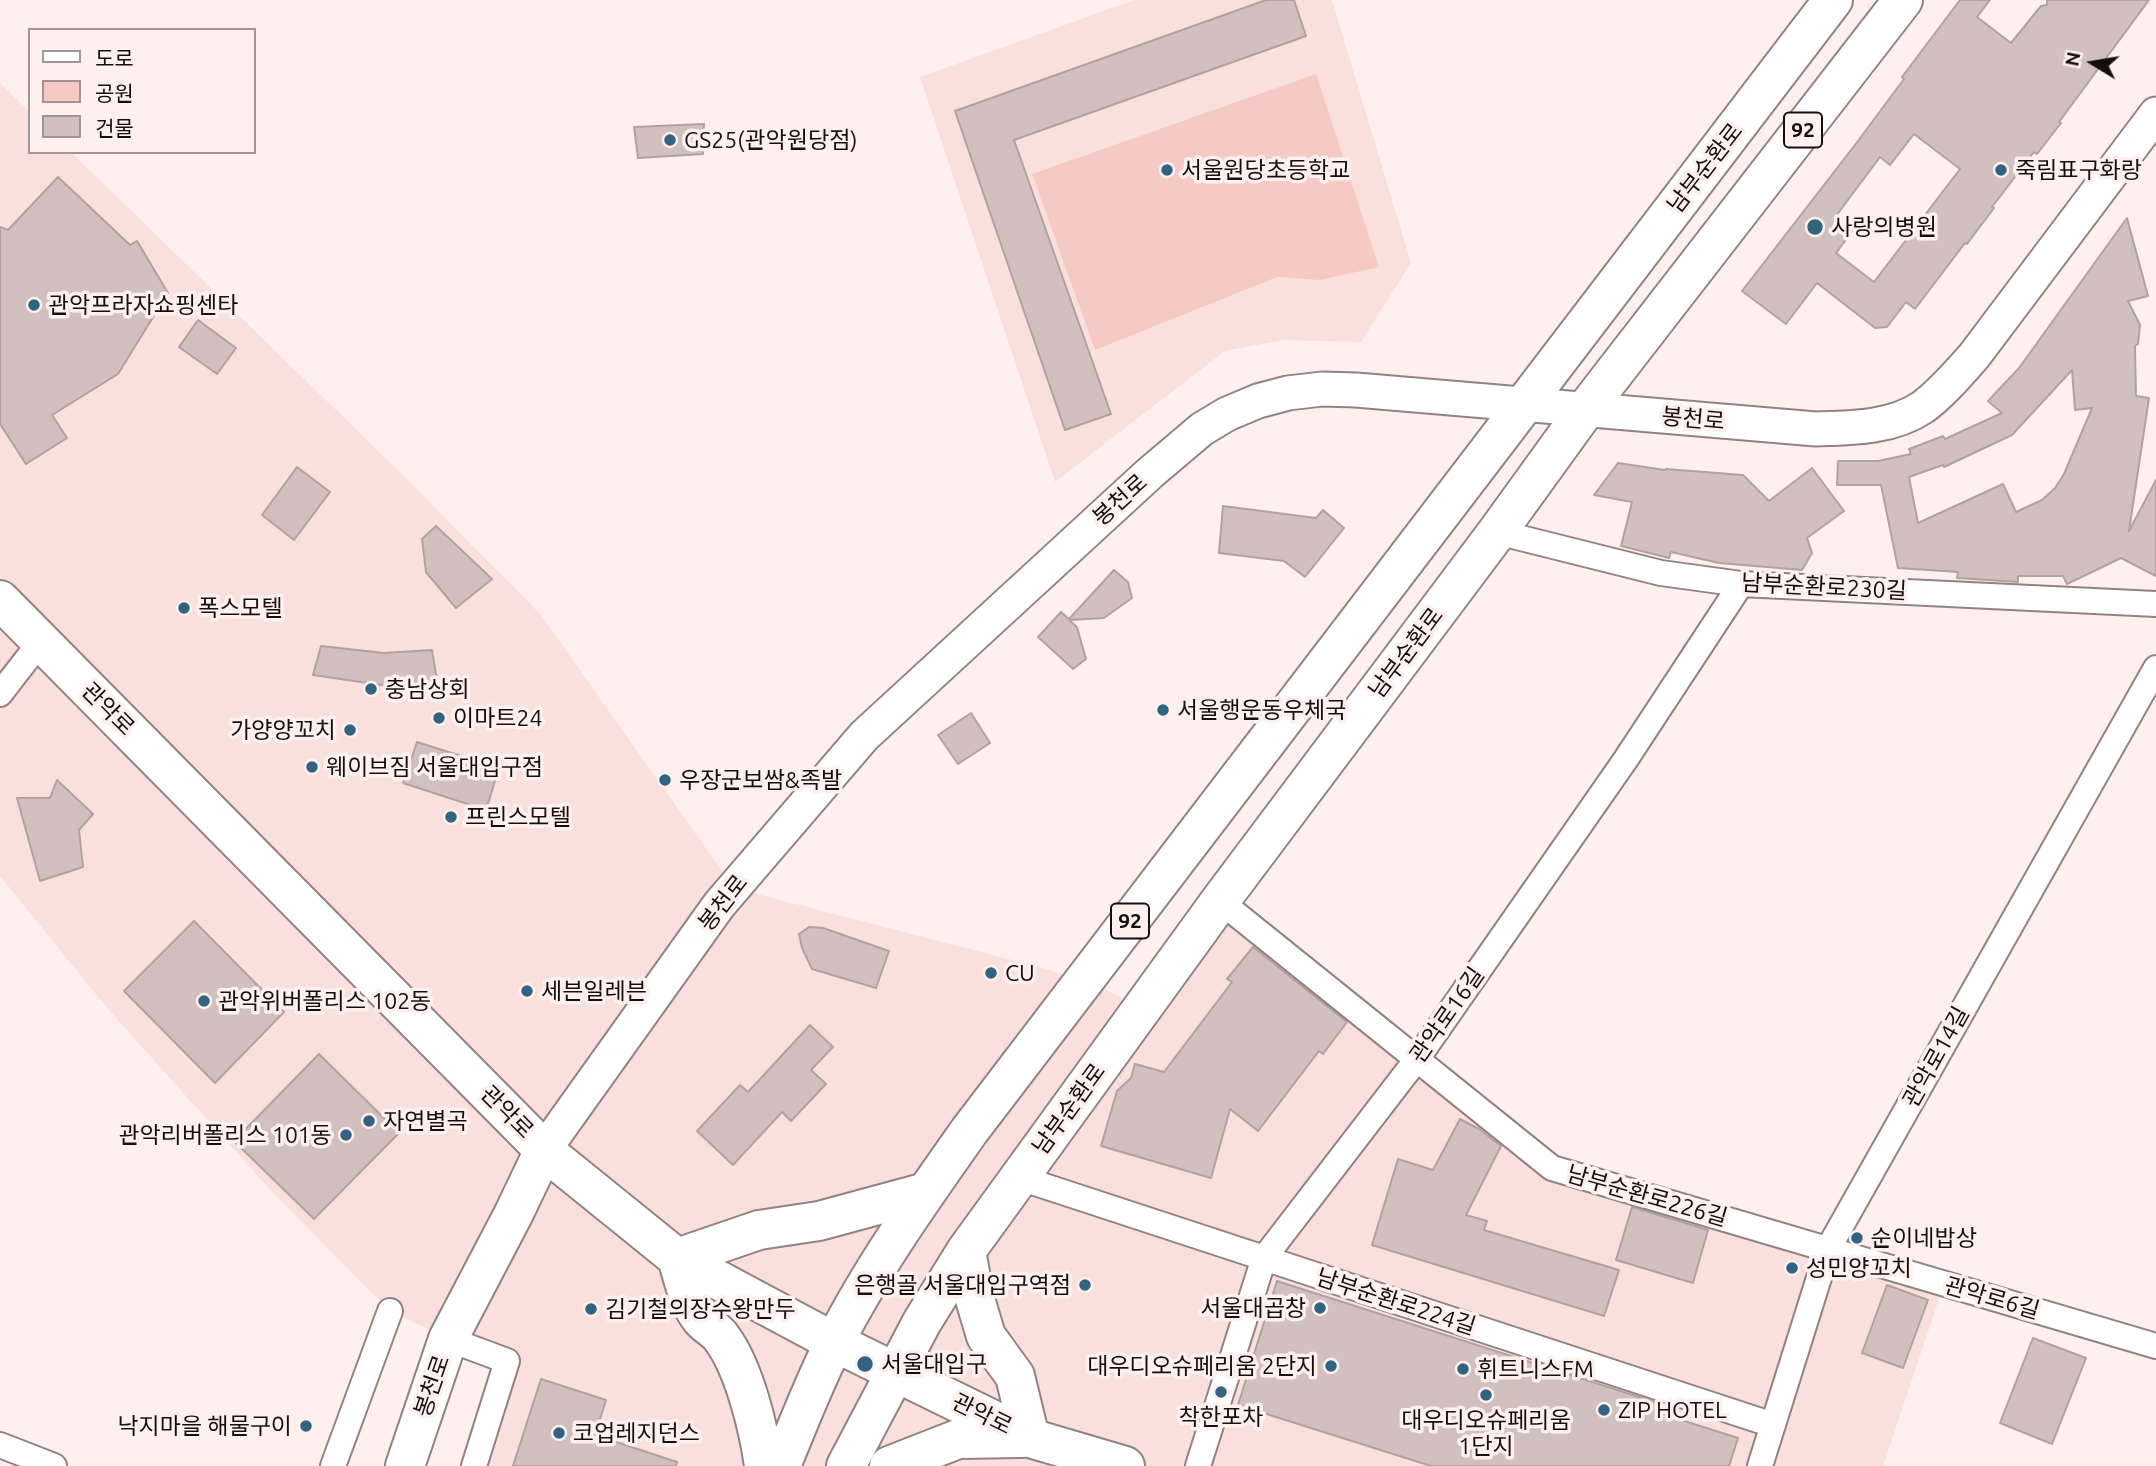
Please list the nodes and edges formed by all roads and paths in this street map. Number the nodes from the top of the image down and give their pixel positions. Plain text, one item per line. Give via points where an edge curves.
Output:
1 (1833, 0) edge
2 (1903, 0) edge
3 (2156, 114) edge
4 (1659, 227) junction
5 (1703, 260) junction
6 (1524, 404) junction
7 (1586, 410) junction
8 (1497, 532) junction
9 (1741, 584) junction
10 (0, 600) edge
11 (2156, 604) edge
12 (41, 641) junction
13 (2156, 668) edge
14 (0, 694) edge
15 (1220, 901) junction
16 (1417, 1059) junction
17 (544, 1150) junction
18 (1020, 1178) junction
19 (926, 1192) junction
20 (1828, 1249) junction
21 (966, 1251) junction
22 (677, 1258) junction
23 (1265, 1258) junction
24 (390, 1311) dead end
25 (449, 1339) junction
26 (834, 1342) junction
27 (2156, 1346) edge
28 (895, 1372) junction
29 (1773, 1425) junction
30 (1030, 1438) junction
31 (0, 1445) edge
32 (54, 1466) edge
33 (333, 1466) edge
34 (405, 1466) edge
35 (474, 1466) edge
36 (764, 1466) edge
37 (781, 1466) edge
38 (846, 1466) edge
39 (889, 1466) edge
40 (1125, 1466) edge
41 (1198, 1466) edge
42 (1760, 1466) edge

1 - 4 main road, 남부순환로 / 92
2 - 5 main road, 남부순환로 / 92
3 - 7 main road, 봉천로 via 1974,356 1944,389 1910,414 1867,427 1816,429
4 - 5 main road via 1655,251 1664,265 1689,269
4 - 6 main road, 남부순환로 / 92
5 - 7 main road, 남부순환로 / 92
6 - 7 main road, 봉천로
6 - 17 main road, 봉천로 via 1322,389 1258,401 1202,429 864,736 719,905
6 - 19 main road, 남부순환로 / 92
7 - 8 main road, 남부순환로 / 92
8 - 9 street, 남부순환로230길 via 1661,573
8 - 15 main road, 남부순환로 / 92
9 - 11 street, 남부순환로230길
9 - 16 street, 관악로16길 via 1626,759
10 - 12 main road, 관악로
12 - 14 street
12 - 17 main road, 관악로
13 - 20 street, 관악로14길
15 - 16 street, 남부순환로226길
15 - 18 main road, 남부순환로 / 92
16 - 20 street, 남부순환로226길 via 1552,1168
16 - 23 street, 관악로16길
17 - 22 main road, 관악로
17 - 25 main road, 봉천로
18 - 21 main road, 남부순환로 / 92
18 - 23 street, 남부순환로224길
19 - 22 main road via 819,1221 759,1230
19 - 26 main road, 남부순환로 / 92
20 - 27 street, 관악로6길
20 - 29 street, 관악로14길
21 - 28 main road, 남부순환로 / 92
21 - 30 main road via 986,1336 1015,1376
22 - 26 main road, 관악로
22 - 36 main road via 700,1318 721,1338 738,1368
23 - 29 street, 남부순환로224길
23 - 41 street, 관악로16길
24 - 33 street
25 - 34 main road, 봉천로
25 - 35 street via 507,1361
26 - 28 main road, 관악로
26 - 37 main road, 남부순환로 / 92
28 - 30 main road, 관악로
28 - 38 main road, 남부순환로 / 92
29 - 42 street, 관악로14길
30 - 39 main road via 958,1439
30 - 40 main road, 관악로
31 - 32 street

